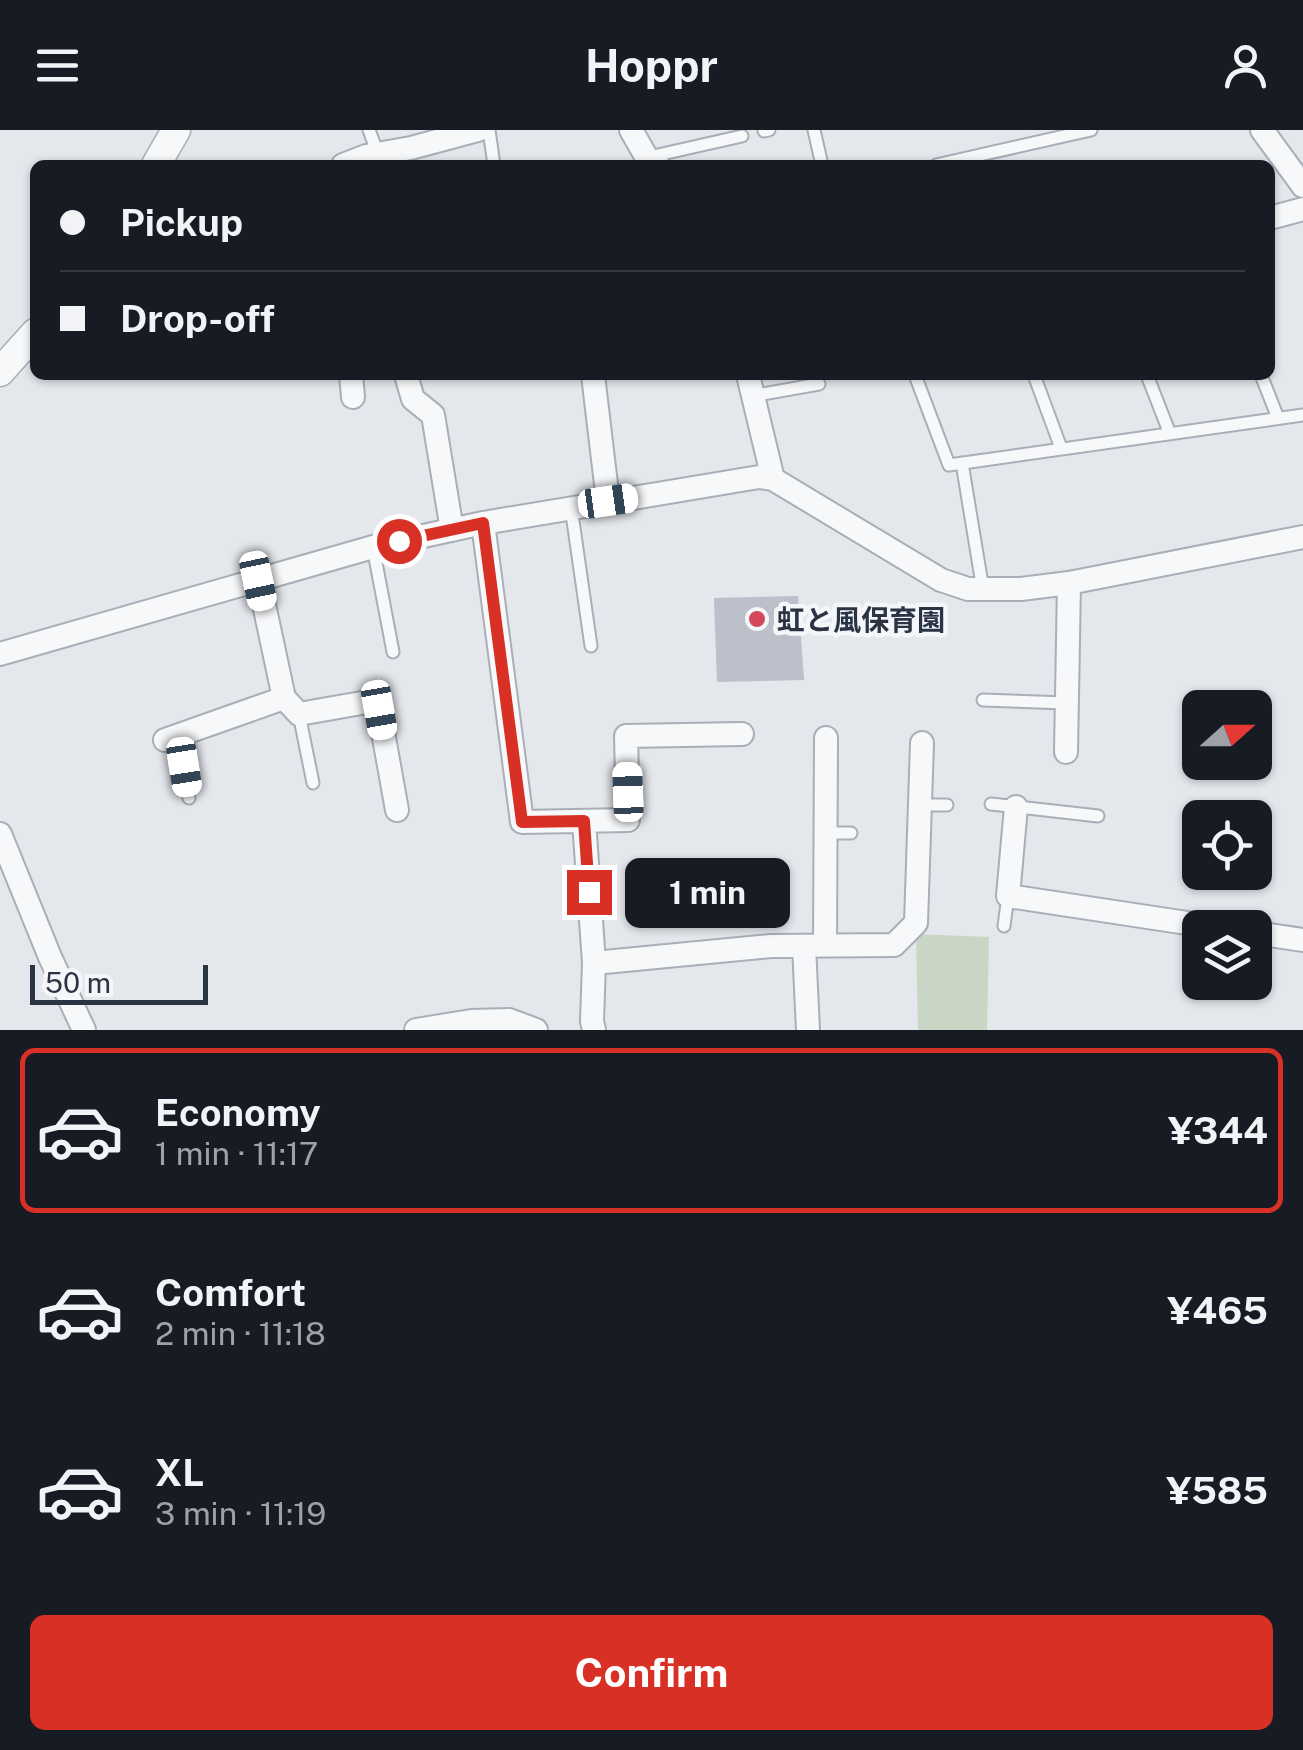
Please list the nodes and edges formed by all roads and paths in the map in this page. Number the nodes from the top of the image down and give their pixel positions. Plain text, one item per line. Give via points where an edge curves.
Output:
1 (176, 130) edge
2 (368, 130) edge
3 (475, 130) edge
4 (489, 130) edge
5 (631, 130) edge
6 (814, 130) edge
7 (1091, 130) edge
8 (1262, 130) edge
9 (737, 134) edge
10 (371, 159) edge
11 (159, 160) edge
12 (493, 160) edge
13 (651, 160) edge
14 (655, 160) edge
15 (821, 160) edge
16 (958, 160) edge
17 (1303, 186) edge
18 (1303, 209) edge
19 (1275, 217) edge
20 (30, 339) edge
21 (0, 372) edge
22 (408, 380) edge
23 (595, 380) edge
24 (917, 380) edge
25 (1036, 380) edge
26 (1149, 380) edge
27 (1263, 380) edge
28 (819, 384) dead end
29 (750, 386) edge
30 (1303, 415) edge
31 (1278, 418) junction
32 (1170, 434) junction
33 (1061, 448) junction
34 (962, 463) junction
35 (773, 479) junction
36 (608, 501) junction
37 (571, 507) junction
38 (483, 523) junction
39 (452, 530) junction
40 (1303, 537) edge
41 (373, 547) junction
42 (258, 581) junction
43 (1068, 583) junction
44 (983, 590) junction
45 (591, 646) dead end
46 (394, 652) dead end
47 (0, 654) edge
48 (984, 700) dead end
49 (1067, 704) junction
50 (291, 706) junction
51 (742, 734) dead end
52 (172, 738) joint
53 (826, 738) dead end
54 (922, 743) dead end
55 (1066, 752) dead end
56 (312, 783) dead end
57 (189, 798) dead end
58 (991, 804) dead end
59 (920, 805) junction
60 (947, 805) dead end
61 (1016, 807) junction
62 (397, 810) dead end
63 (1098, 816) dead end
64 (584, 821) junction
65 (826, 833) junction
66 (851, 833) dead end
67 (0, 834) edge
68 (1008, 896) junction
69 (1182, 922) edge
70 (1004, 926) dead end
71 (1272, 935) edge
72 (1303, 940) edge
73 (815, 946) junction
74 (594, 963) junction
75 (84, 1030) edge
76 (416, 1030) edge
77 (536, 1030) edge
78 (594, 1030) edge
79 (808, 1030) edge

1 - 11 street
2 - 10 lane
3 - 10 street
4 - 12 lane
5 - 13 street
6 - 15 lane
7 - 16 lane
8 - 17 street
9 - 14 lane
18 - 19 street
20 - 21 street
22 - 39 street via 413,398 432,416
23 - 36 street
24 - 34 lane via 949,464
25 - 33 lane
26 - 32 lane
27 - 31 lane
28 - 29 lane
29 - 35 street
30 - 31 lane
31 - 32 lane
32 - 33 lane
33 - 34 lane
34 - 44 lane
35 - 36 street
35 - 44 street via 941,580
36 - 37 street
37 - 38 street
37 - 45 lane
38 - 39 street
38 - 64 street via 522,822
39 - 41 street
40 - 43 street
41 - 42 street
41 - 46 lane
42 - 47 street
42 - 50 street
43 - 44 street
43 - 49 street
48 - 49 lane
49 - 55 street
50 - 52 street
50 - 56 lane
50 - 62 street via 373,701
51 - 64 street via 626,736 628,820
52 - 57 lane
53 - 65 street
54 - 59 street
58 - 61 lane
59 - 60 lane
59 - 73 street via 916,923 894,944
61 - 63 lane
61 - 68 street
64 - 74 street
65 - 66 lane
65 - 73 street
67 - 75 street
68 - 69 street
68 - 70 lane
71 - 72 street
73 - 74 street
73 - 79 street
74 - 78 street
76 - 77 street via 509,1020

